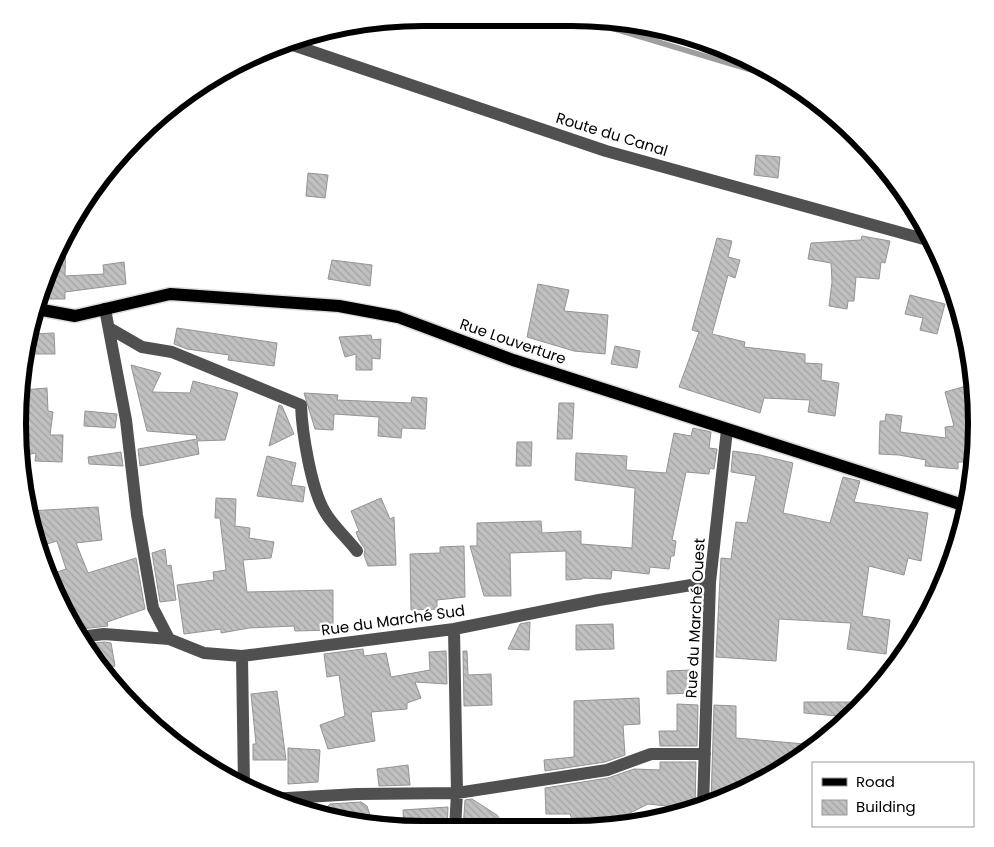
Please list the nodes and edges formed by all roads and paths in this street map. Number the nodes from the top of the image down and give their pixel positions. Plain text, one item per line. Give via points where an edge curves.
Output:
1 (297, 47) edge
2 (922, 238) edge
3 (105, 309) junction
4 (43, 310) edge
5 (109, 328) junction
6 (727, 430) junction
7 (959, 504) edge
8 (357, 551) dead end
9 (710, 582) junction
10 (454, 629) junction
11 (88, 636) edge
12 (169, 639) junction
13 (242, 656) junction
14 (705, 754) junction
15 (244, 778) edge
16 (457, 793) junction
17 (290, 798) edge
18 (702, 798) edge
19 (455, 821) edge

1 - 2 street, Route du Canal via 606,151
3 - 4 main road, Rue Louverture via 75,316
3 - 5 street
3 - 6 main road, Rue Louverture via 170,294 339,306 398,317 513,360
5 - 8 street via 142,347 172,352 300,405 302,433 319,498 325,512
5 - 12 street via 126,420 136,515 153,608
6 - 7 main road, Rue Louverture
6 - 9 street, Rue du Marché Ouest
9 - 10 street, Rue du Marché Sud
9 - 14 street, Rue du Marché Ouest
10 - 13 street, Rue du Marché Sud
10 - 16 street
11 - 12 street, Rue du Marché Sud via 104,634
12 - 13 street, Rue du Marché Sud via 204,653
13 - 15 street
14 - 16 street via 651,754 607,770
14 - 18 street, Rue du Marché Ouest
16 - 17 street
16 - 19 street

